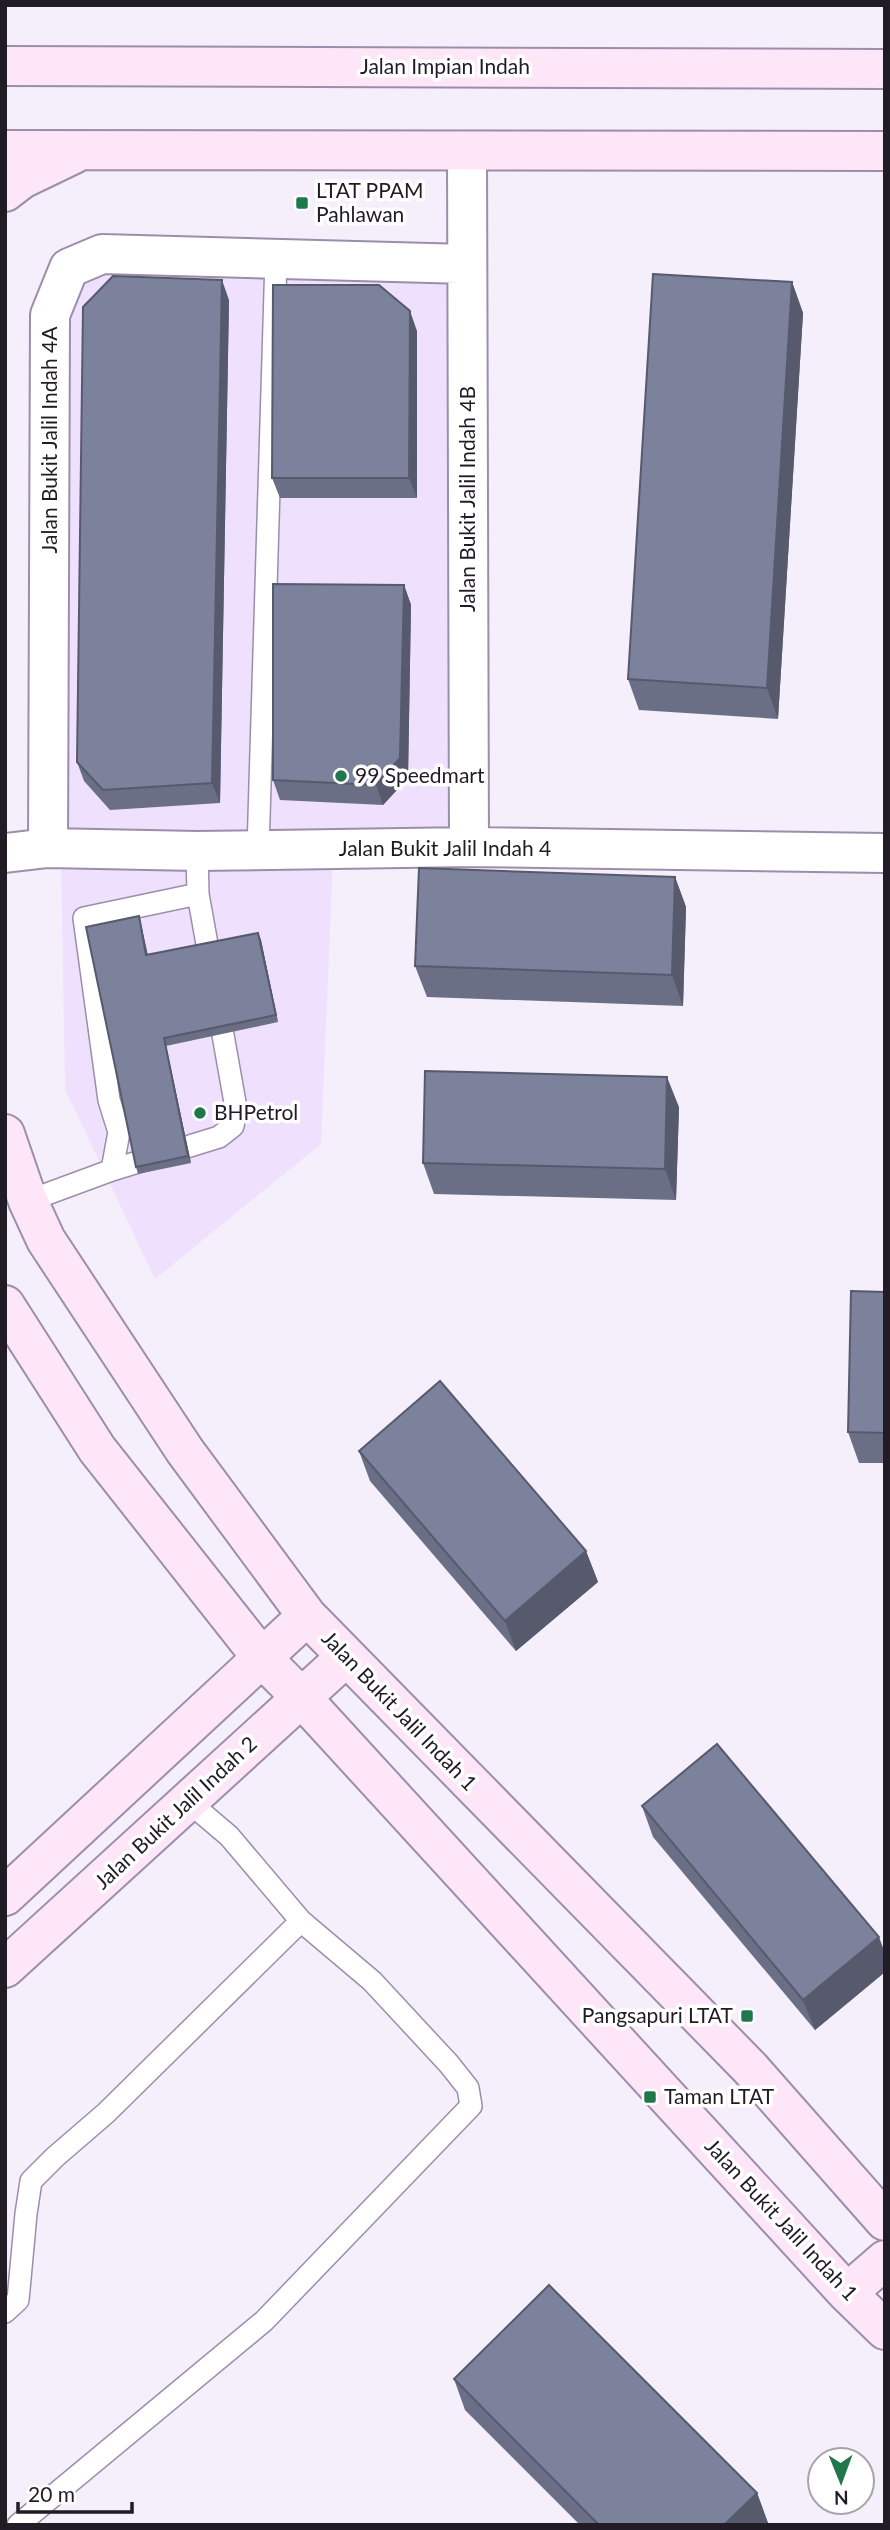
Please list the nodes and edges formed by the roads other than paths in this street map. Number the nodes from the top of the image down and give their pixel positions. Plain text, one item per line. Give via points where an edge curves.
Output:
1 (5, 66) edge
2 (885, 69) edge
3 (5, 150) edge
4 (82, 150) junction
5 (467, 151) junction
6 (885, 151) edge
7 (5, 192) edge
8 (275, 259) junction
9 (467, 264) junction
10 (469, 847) junction
11 (48, 848) junction
12 (258, 850) junction
13 (197, 851) junction
14 (5, 853) edge
15 (885, 853) edge
16 (198, 894) junction
17 (5, 1134) edge
18 (112, 1170) junction
19 (28, 1201) junction
20 (5, 1305) edge
21 (307, 1616) junction
22 (262, 1657) junction
23 (346, 1657) junction
24 (301, 1697) junction
25 (189, 1802) junction
26 (5, 1896) edge
27 (301, 1921) junction
28 (5, 1968) edge
29 (885, 2221) edge
30 (885, 2260) edge
31 (848, 2293) junction
32 (5, 2312) edge
33 (885, 2330) edge
34 (18, 2525) edge

1 - 2 street, Jalan Impian Indah
3 - 4 street
4 - 5 street
4 - 7 street
5 - 6 street
5 - 9 street, Jalan Bukit Jalil Indah 4B
8 - 9 street, Jalan Bukit Jalil Indah 4A
8 - 11 street, Jalan Bukit Jalil Indah 4A via 102,254 69,268 50,315
8 - 12 lane
9 - 10 street, Jalan Bukit Jalil Indah 4B
10 - 12 street, Jalan Bukit Jalil Indah 4
10 - 15 street, Jalan Bukit Jalil Indah 4
11 - 13 street, Jalan Bukit Jalil Indah 4
11 - 14 street, Jalan Bukit Jalil Indah 4
12 - 13 street, Jalan Bukit Jalil Indah 4
13 - 16 lane
16 - 18 lane via 236,1108 233,1126 219,1136
16 - 18 lane via 83,918 109,1100 119,1132
17 - 19 street, Jalan Bukit Jalil Indah 1
18 - 19 lane
19 - 21 street, Jalan Bukit Jalil Indah 1 via 46,1240 185,1451
20 - 22 street, Jalan Bukit Jalil Indah 1 via 97,1449
21 - 22 street
21 - 23 street, Jalan Bukit Jalil Indah 1
22 - 24 street, Jalan Bukit Jalil Indah 1
22 - 26 street
23 - 24 street, Jalan Bukit Jalil Indah 2
23 - 29 street, Jalan Bukit Jalil Indah 1 via 750,2068
24 - 25 street, Jalan Bukit Jalil Indah 2
24 - 31 street, Jalan Bukit Jalil Indah 1
25 - 27 lane via 229,1836
25 - 28 street, Jalan Bukit Jalil Indah 2
27 - 32 lane via 32,2181 18,2300
27 - 34 lane via 372,1981 449,2064 468,2088 471,2106 264,2321
30 - 31 street
31 - 33 street, Jalan Bukit Jalil Indah 1

